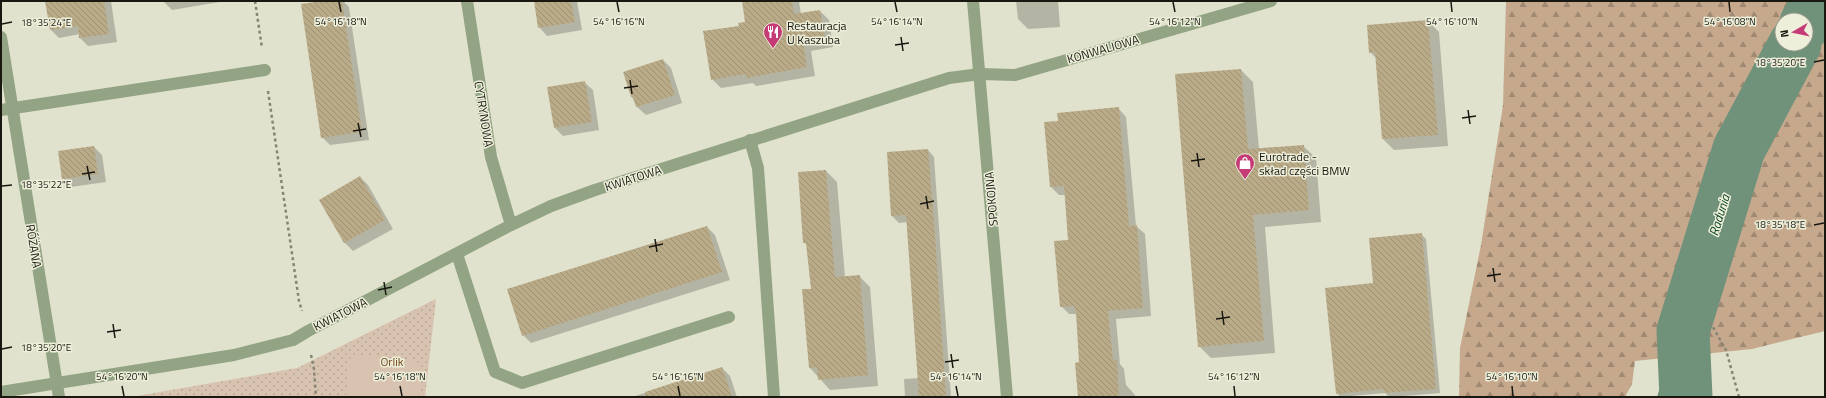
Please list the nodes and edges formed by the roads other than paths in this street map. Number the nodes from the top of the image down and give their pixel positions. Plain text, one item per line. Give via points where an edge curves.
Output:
1 (467, 1) edge
2 (973, 1) edge
3 (1271, 1) edge
4 (1, 37) edge
5 (265, 70) road end
6 (980, 74) junction
7 (6, 109) edge
8 (750, 140) junction
9 (511, 225) junction
10 (457, 254) junction
11 (729, 317) dead end
12 (56, 384) junction
13 (1, 392) edge
14 (59, 397) edge
15 (774, 397) edge
16 (1007, 397) edge

1 - 9 street, CYTRYNOWA via 491,157
2 - 6 street, SPOKOJNA
3 - 6 street, KONWALIOWA via 1015,75
4 - 7 street, RÓŻANA
5 - 7 street
6 - 8 street, KWIATOWA via 949,78
6 - 16 street, SPOKOJNA
7 - 12 street, RÓŻANA
8 - 9 street, KWIATOWA via 595,190 551,206
8 - 15 street via 758,168
9 - 10 street, KWIATOWA
10 - 11 street via 495,372 522,383
10 - 12 street, KWIATOWA via 293,340 234,355
12 - 13 street, KWIATOWA
12 - 14 street, RÓŻANA

